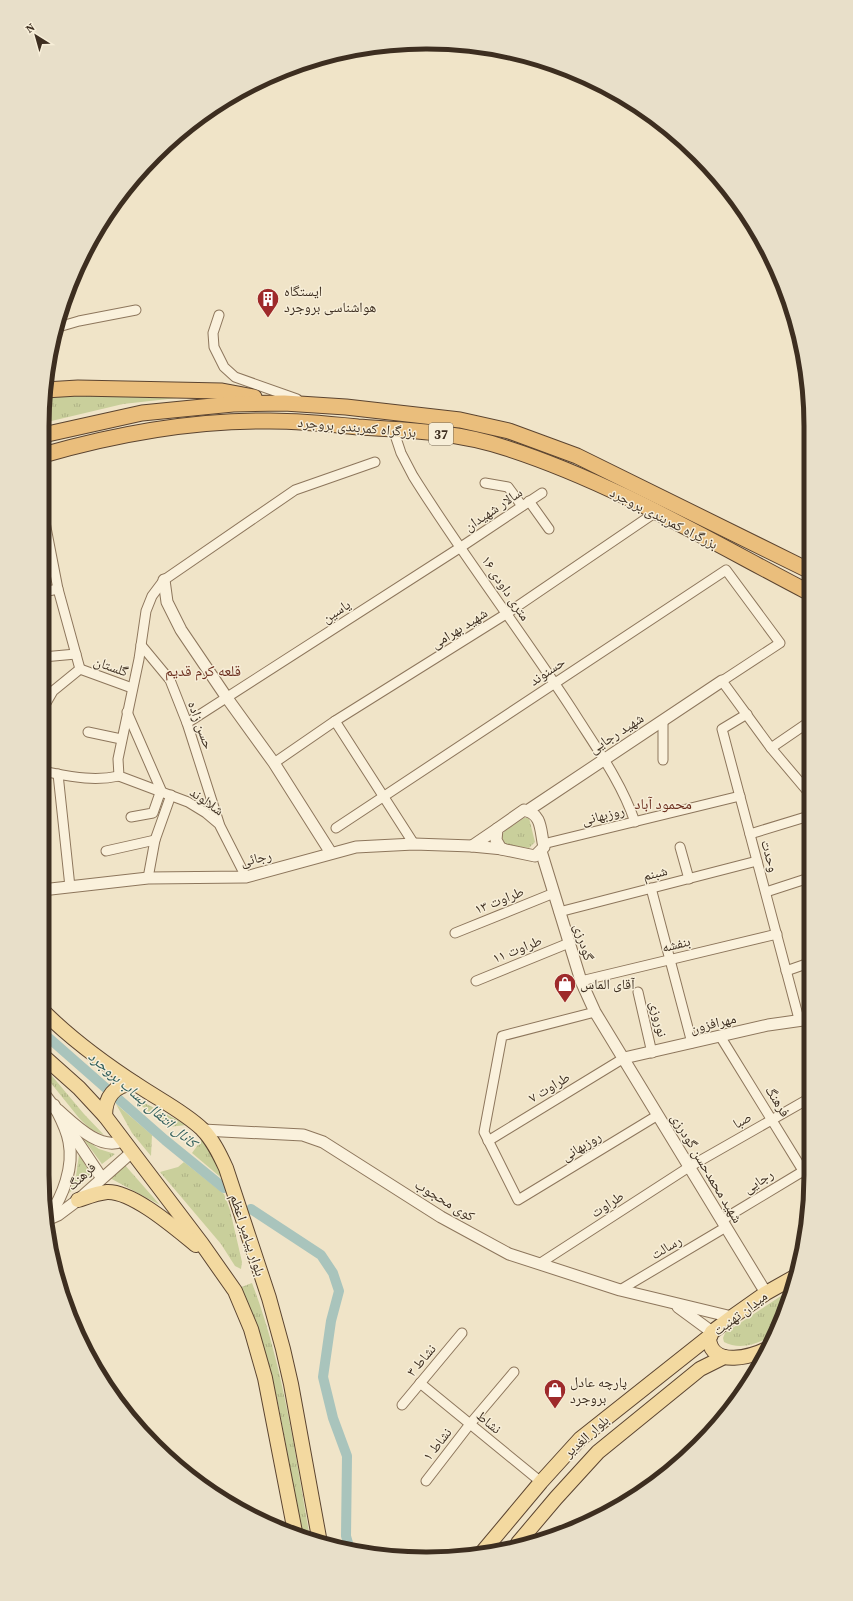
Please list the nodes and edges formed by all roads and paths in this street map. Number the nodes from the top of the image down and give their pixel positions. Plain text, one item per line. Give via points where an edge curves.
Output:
1 (136, 310) dead end
2 (220, 315) dead end
3 (63, 326) edge
4 (51, 390) edge
5 (284, 403) junction
6 (316, 405) junction
7 (393, 429) junction
8 (49, 433) edge
9 (49, 452) edge
10 (375, 462) dead end
11 (485, 483) dead end
12 (542, 493) dead end
13 (526, 504) junction
14 (656, 512) junction
15 (549, 529) dead end
16 (49, 543) edge
17 (461, 547) junction
18 (804, 568) edge
19 (164, 580) junction
20 (58, 589) junction
21 (804, 590) edge
22 (49, 591) edge
23 (506, 614) junction
24 (141, 645) junction
25 (76, 654) junction
26 (49, 656) edge
27 (80, 669) junction
28 (722, 681) junction
29 (554, 683) junction
30 (132, 688) junction
31 (227, 698) junction
32 (49, 701) edge
33 (127, 712) junction
34 (747, 714) junction
35 (335, 721) junction
36 (663, 721) junction
37 (187, 723) junction
38 (804, 725) edge
39 (88, 732) dead end
40 (121, 739) junction
41 (771, 748) junction
42 (604, 759) junction
43 (663, 760) dead end
44 (274, 763) junction
45 (49, 772) edge
46 (58, 774) junction
47 (122, 778) junction
48 (804, 787) edge
49 (161, 790) junction
50 (171, 795) junction
51 (740, 796) junction
52 (384, 797) junction
53 (528, 811) junction
54 (131, 817) dead end
55 (804, 818) edge
56 (635, 822) junction
57 (219, 824) junction
58 (336, 828) dead end
59 (497, 829) junction
60 (750, 834) junction
61 (154, 840) junction
62 (414, 844) junction
63 (472, 846) junction
64 (680, 847) dead end
65 (542, 848) junction
66 (503, 849) junction
67 (106, 851) dead end
68 (331, 853) junction
69 (757, 861) junction
70 (246, 877) junction
71 (148, 878) junction
72 (689, 879) junction
73 (804, 880) edge
74 (70, 887) junction
75 (651, 888) junction
76 (49, 889) edge
77 (766, 892) junction
78 (554, 893) junction
79 (560, 912) junction
80 (454, 933) dead end
81 (777, 934) junction
82 (569, 943) junction
83 (670, 960) junction
84 (804, 965) edge
85 (786, 970) junction
86 (476, 981) dead end
87 (581, 981) junction
88 (638, 992) dead end
89 (595, 1012) junction
90 (49, 1016) edge
91 (804, 1019) edge
92 (720, 1036) junction
93 (692, 1043) junction
94 (652, 1053) junction
95 (624, 1058) junction
96 (49, 1061) edge
97 (134, 1083) junction
98 (49, 1099) edge
99 (804, 1101) edge
100 (54, 1105) junction
101 (105, 1116) junction
102 (658, 1116) junction
103 (771, 1119) junction
104 (203, 1130) junction
105 (122, 1140) junction
106 (488, 1141) junction
107 (132, 1152) junction
108 (804, 1165) edge
109 (689, 1166) junction
110 (804, 1171) edge
111 (101, 1177) junction
112 (78, 1200) junction
113 (51, 1213) edge
114 (51, 1216) edge
115 (724, 1224) junction
116 (213, 1259) junction
117 (539, 1264) junction
118 (788, 1283) edge
119 (620, 1290) junction
120 (766, 1293) junction
121 (675, 1304) junction
122 (732, 1317) junction
123 (462, 1333) dead end
124 (711, 1334) junction
125 (758, 1354) edge
126 (724, 1356) junction
127 (514, 1372) dead end
128 (420, 1383) junction
129 (402, 1405) dead end
130 (470, 1424) junction
131 (426, 1481) dead end
132 (541, 1482) junction
133 (294, 1528) edge
134 (319, 1536) edge
135 (521, 1540) edge
136 (486, 1547) edge

1 - 3 street
2 - 6 street via 213,333 214,347 226,370 235,377
4 - 5 highway via 222,391
5 - 6 highway, بزرگراه کمربندی بروجرد / 37
5 - 8 highway, بزرگراه کمربندی بروجرد / 37 via 177,409
6 - 18 highway, بزرگراه کمربندی بروجرد / 37 via 439,417 509,431 611,472
7 - 9 highway, بزرگراه کمربندی بروجرد / 37 via 297,421 215,423 109,437
7 - 14 highway, بزرگراه کمربندی بروجرد / 37 via 468,438 504,447 568,471
7 - 17 street, ۱۶ متری داودی via 401,453 413,476
10 - 19 street via 295,490
11 - 13 street via 508,487
12 - 13 street, سالار شهیدان
13 - 15 street
13 - 17 street, سالار شهیدان
14 - 21 highway, بزرگراه کمربندی بروجرد / 37
14 - 23 street, شهید بهرامی
16 - 20 street
17 - 23 street, ۱۶ متری داودی
17 - 31 street, یاسین
19 - 24 street via 152,596 146,611
19 - 31 street via 167,602 173,615
20 - 22 street
20 - 25 street
23 - 29 street, ۱۶ متری داودی
23 - 35 street, شهید بهرامی
24 - 30 street
24 - 37 street, حسن زاده via 170,680
25 - 26 street
25 - 27 street
27 - 30 street, گلستان
27 - 32 street via 54,692
28 - 29 street, حسنوند via 780,643 726,570
28 - 34 street
28 - 36 street, شهید رجایی
29 - 42 street, ۱۶ متری داودی
29 - 52 street, حسنوند
30 - 33 street
31 - 37 street, یاسین
31 - 44 street
33 - 40 street
33 - 49 street
34 - 41 street
34 - 51 street, وحدت via 722,729
35 - 44 street, شهید بهرامی
35 - 52 street
36 - 42 street, شهید رجایی
36 - 43 street
37 - 57 street, حسن زاده
38 - 41 street
39 - 40 street
40 - 47 street via 117,770
41 - 48 street
42 - 53 street, شهید رجایی
42 - 56 street, ۱۶ متری داودی via 624,794
44 - 68 street
45 - 46 street
46 - 47 street via 83,779
46 - 74 street
47 - 49 street, شلالوند
49 - 50 street, شلالوند
49 - 54 street via 153,813
50 - 57 street, شلالوند via 188,802
50 - 61 street
51 - 56 street, روزبهانی
51 - 60 street, وحدت
52 - 58 street, حسنوند
52 - 62 street
53 - 59 street via 524,810
53 - 65 street via 533,812 538,818
55 - 60 street
56 - 65 street, روزبهانی
57 - 70 street, شلالوند
59 - 63 street
59 - 66 street via 496,840 498,846
60 - 69 street, وحدت
61 - 67 street
61 - 71 street
62 - 63 street, رجائی
62 - 68 street, رجائی via 356,847
63 - 66 street, رجائی
64 - 72 street
65 - 66 street via 535,856
65 - 78 street, گودرزی
68 - 70 street, رجائی
69 - 72 street, شبنم
69 - 77 street, وحدت
70 - 71 street, رجائی
71 - 74 street, رجائی
72 - 75 street, شبنم
73 - 77 street
74 - 76 street, رجائی
75 - 79 street, شبنم
75 - 83 street
77 - 81 street, وحدت
78 - 79 street, گودرزی
78 - 80 street, طراوت ۱۳
79 - 82 street, گودرزی
81 - 83 street, بنفشه
81 - 85 street, وحدت
82 - 86 street, طراوت ۱۱
82 - 87 street, گودرزی
83 - 87 street, بنفشه
83 - 93 street
84 - 85 street
85 - 91 street, وحدت
87 - 89 street, گودرزی
88 - 94 street, نوروزی
89 - 95 street, گودرزی
89 - 106 street via 502,1036 484,1132
90 - 97 main road, بلوار پیامبر اعظم via 83,1046
91 - 92 street, مهرافزون
92 - 93 street, مهرافزون
92 - 103 street, فرهنگ
93 - 94 street, مهرافزون
94 - 95 street, مهرافزون
95 - 102 street, شهید محمدحسن گودرزی
95 - 106 street, طراوت ۷
96 - 101 main road
97 - 101 main road via 113,1091 105,1106
97 - 104 main road, بلوار پیامبر اعظم
98 - 100 street
99 - 103 street, صبا
100 - 105 street via 71,1122 93,1137 106,1143 117,1143
100 - 111 street
100 - 113 street via 70,1143 70,1158 63,1189
101 - 105 main road
102 - 106 street, روزبهانی via 518,1200
102 - 109 street, شهید محمدحسن گودرزی
103 - 108 street, فرهنگ
103 - 109 street, صبا
104 - 117 street, کوی محجوب via 303,1135 323,1142 441,1218 509,1254
104 - 134 main road, بلوار پیامبر اعظم via 215,1145 226,1168 277,1326 291,1384
105 - 107 main road
107 - 111 street, فرهنگ
107 - 116 main road
109 - 115 street, شهید محمدحسن گودرزی
109 - 117 street, طراوت
110 - 115 street, رجایی
111 - 112 street, فرهنگ
112 - 114 street, فرهنگ via 58,1215
112 - 116 main road via 109,1192 129,1198 157,1215
115 - 119 street, رسالت
115 - 120 street, شهید محمدحسن گودرزی
116 - 133 main road via 235,1291 259,1355 274,1417
117 - 119 street, کوی محجوب
118 - 120 main road, میدان تهنیت
119 - 121 street, کوی محجوب
120 - 122 main road, میدان تهنیت
121 - 122 street, کوی محجوب
121 - 124 street
122 - 124 main road, میدان تهنیت
123 - 128 street, نشاط ۳
124 - 126 main road, میدان تهنیت via 711,1346 714,1351
124 - 132 main road, بلوار الغدیر via 580,1439
125 - 126 main road, میدان تهنیت via 743,1358
126 - 135 main road, بلوار الغدیر via 700,1369 598,1452
127 - 130 street, نشاط ۱
128 - 129 street, نشاط ۳
128 - 130 street, نشاط
130 - 131 street, نشاط ۱
130 - 132 street, نشاط
132 - 136 main road, بلوار الغدیر

